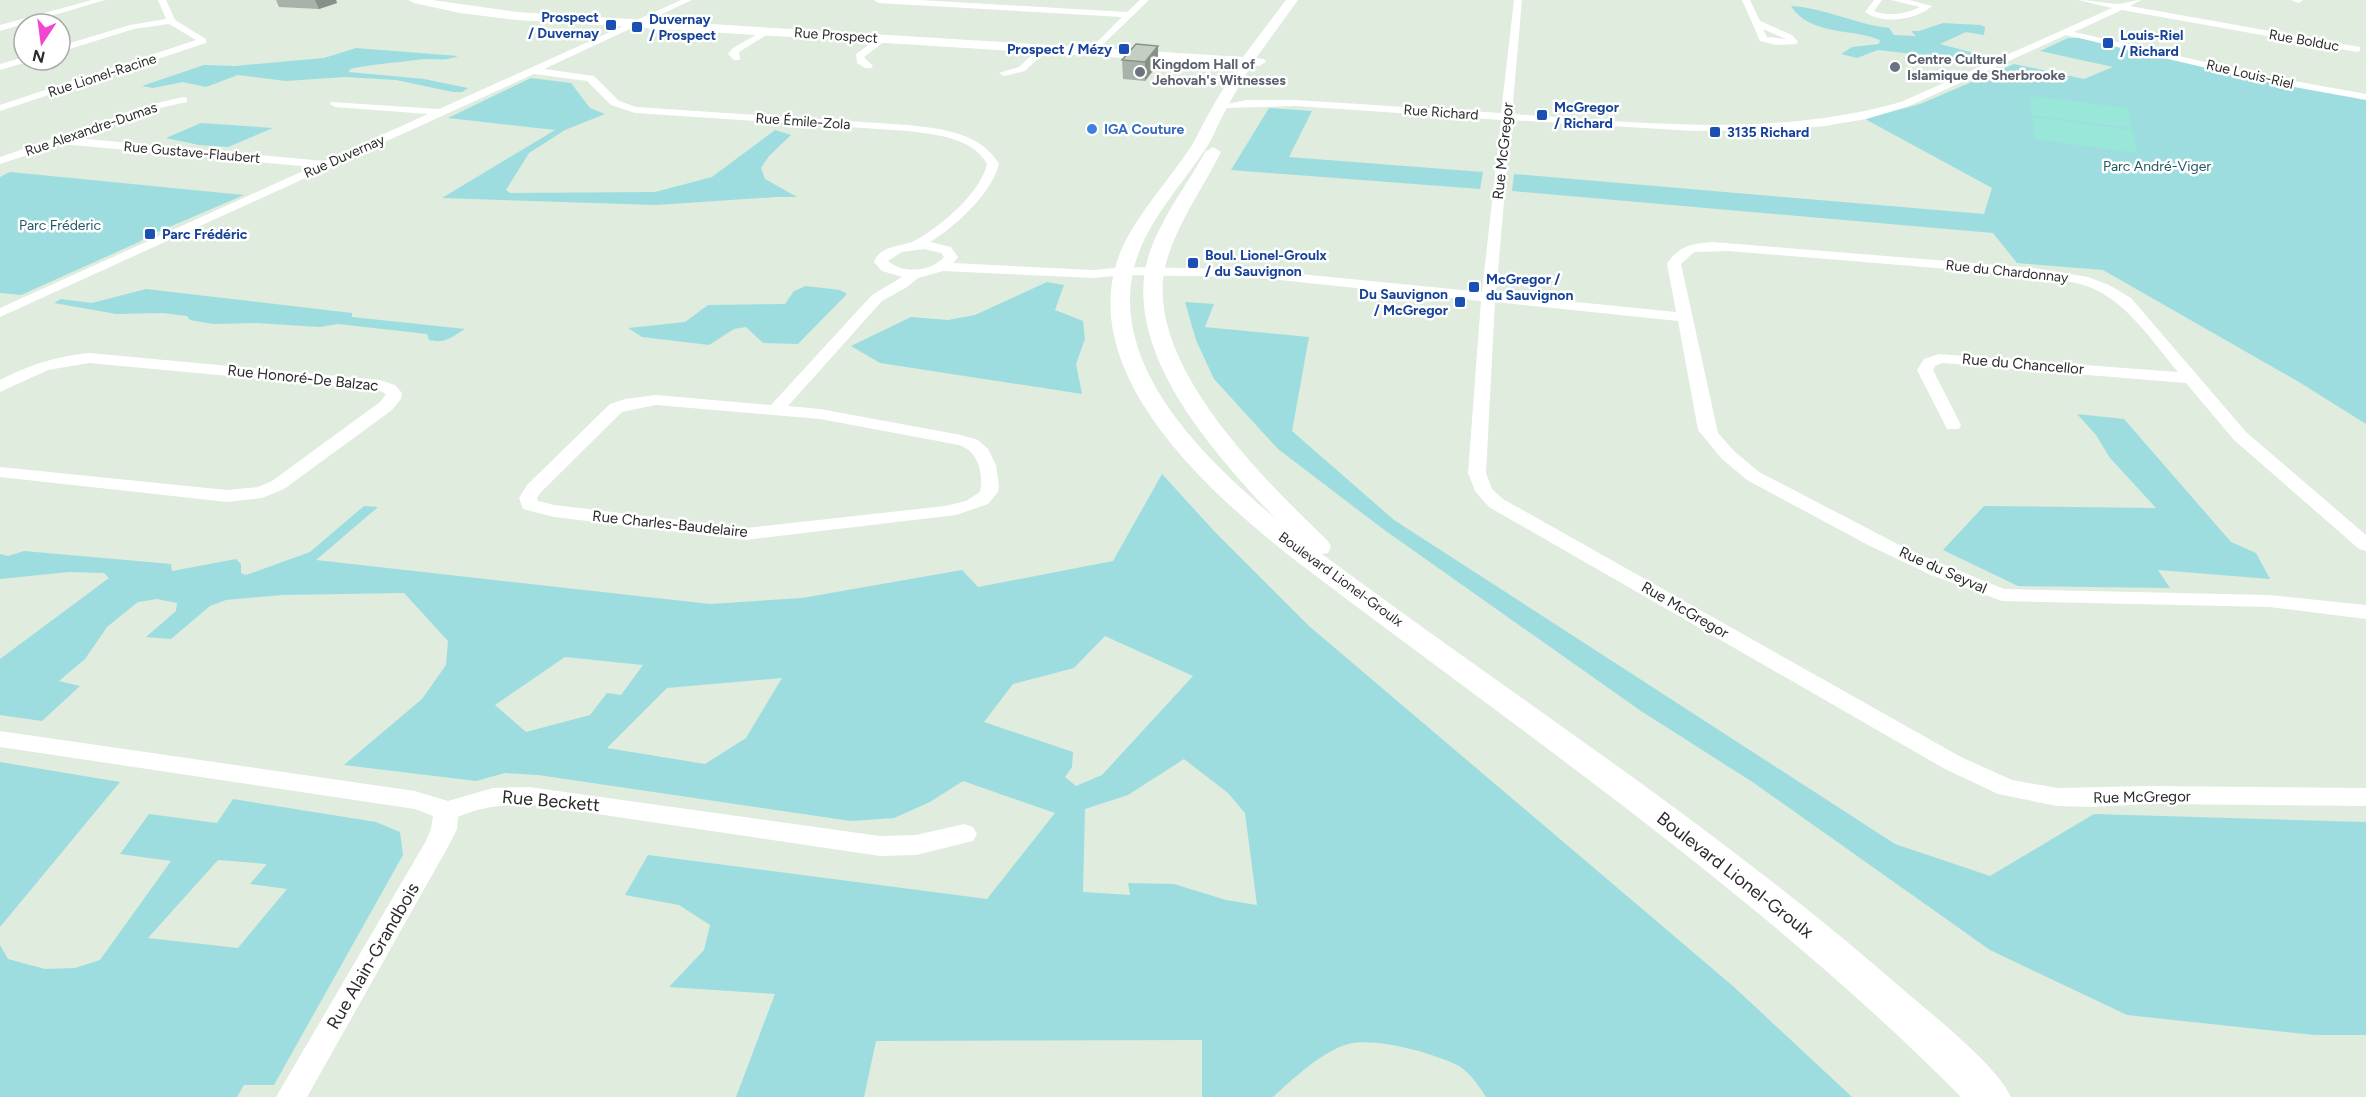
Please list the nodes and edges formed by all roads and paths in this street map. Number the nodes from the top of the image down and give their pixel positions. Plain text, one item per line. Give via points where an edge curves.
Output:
1 (101, 0) edge
2 (162, 0) edge
3 (414, 0) edge
4 (688, 0) edge
5 (878, 0) edge
6 (1145, 0) edge
7 (1292, 0) edge
8 (1518, 0) edge
9 (1746, 0) edge
10 (1878, 0) edge
11 (1895, 0) edge
12 (2082, 0) edge
13 (2137, 0) edge
14 (2295, 0) edge
15 (2299, 0) edge
16 (2121, 7) junction
17 (1128, 15) junction
18 (171, 21) junction
19 (637, 23) junction
20 (1757, 23) dead end
21 (0, 28) edge
22 (769, 31) junction
23 (2064, 32) junction
24 (884, 38) junction
25 (72, 45) edge
26 (1044, 48) junction
27 (2361, 48) edge
28 (1093, 51) junction
29 (737, 58) dead end
30 (1253, 61) junction
31 (868, 66) dead end
32 (532, 71) junction
33 (1004, 73) dead end
34 (2366, 97) edge
35 (183, 100) dead end
36 (1235, 100) junction
37 (335, 104) dead end
38 (0, 108) edge
39 (440, 112) junction
40 (1506, 117) junction
41 (59, 140) junction
42 (0, 161) edge
43 (324, 164) junction
44 (945, 228) junction
45 (916, 245) junction
46 (939, 247) junction
47 (946, 262) junction
48 (891, 271) junction
49 (1123, 271) junction
50 (1154, 271) junction
51 (915, 273) junction
52 (877, 298) junction
53 (1488, 298) junction
54 (0, 313) edge
55 (1683, 317) junction
56 (2189, 378) junction
57 (0, 387) edge
58 (776, 409) junction
59 (1953, 425) dead end
60 (0, 472) edge
61 (2366, 545) edge
62 (2366, 612) edge
63 (1408, 629) junction
64 (0, 739) edge
65 (2366, 797) edge
66 (446, 812) junction
67 (964, 834) dead end
68 (291, 1097) edge
69 (1990, 1097) edge

1 - 21 street
2 - 18 street
3 - 19 main road, Rue Prospect via 501,14
4 - 19 street, Rue Duvernay
5 - 17 street
6 - 17 street
7 - 30 main road, Boulevard Lionel-Groulx via 1280,19 1276,35
8 - 40 street, Rue McGregor
9 - 20 street
10 - 11 street via 1869,12 1904,17 1928,6
12 - 16 street, Rue Bolduc
13 - 16 street, Rue Richard
14 - 15 street
16 - 23 street, Rue Richard
16 - 27 street, Rue Bolduc via 2236,28 2318,49
17 - 28 street
18 - 25 street via 133,27
18 - 38 street, Rue Lionel-Racine via 203,41
19 - 22 main road, Rue Prospect
19 - 32 street, Rue Duvernay
22 - 24 main road, Rue Prospect
22 - 29 street via 736,50
23 - 34 street, Rue Louis-Riel via 2262,78
23 - 40 street, Rue Richard via 1905,104 1843,119 1777,126 1695,127
24 - 26 main road, Rue Prospect
24 - 31 street via 859,56 860,62
26 - 28 main road, Rue Prospect
26 - 33 street via 1022,69
28 - 30 main road, Rue Prospect
30 - 36 main road, Boulevard Lionel-Groulx
30 - 49 main road, Boulevard Lionel-Groulx via 1202,144 1151,214
32 - 39 street, Rue Duvernay
32 - 44 street, Rue Émile-Zola via 590,78 615,103 635,110 908,128 969,141 986,152 992,170 985,184
35 - 41 street, Rue Alexandre-Dumas
36 - 40 street, Rue Richard
36 - 50 main road, Boulevard Lionel-Groulx via 1215,149 1165,239
37 - 39 street
39 - 43 street, Rue Duvernay
40 - 53 street, Rue McGregor
41 - 42 street, Rue Alexandre-Dumas
41 - 43 street, Rue Gustave-Flaubert
43 - 54 street, Rue Duvernay
44 - 45 street, Rue Émile-Zola
44 - 46 street, Rue Émile-Zola
45 - 46 street
45 - 48 street via 886,254 881,262
46 - 47 street via 946,250
47 - 49 street via 1082,274
47 - 51 street
48 - 51 street
48 - 52 street
49 - 50 street
49 - 63 main road, Boulevard Lionel-Groulx via 1119,296 1129,349 1138,374 1176,431 1214,476 1277,533
50 - 53 street via 1250,273
50 - 63 main road, Boulevard Lionel-Groulx via 1153,314 1158,334 1178,379 1198,410 1299,528
51 - 52 street
52 - 58 street
53 - 55 street
53 - 65 street, Rue McGregor via 1477,473 1484,491 1496,502 1943,757 2007,788 2057,797
55 - 56 street, Rue du Chardonnay via 1674,264 1683,252 1709,246 2053,274 2094,284 2126,301
55 - 62 street, Rue du Seyval via 1707,430 1734,462 1763,481 1966,584 2002,595 2269,601
56 - 59 street, Rue du Chancellor via 1960,358 1932,360 1925,370
56 - 61 street, Rue du Chardonnay via 2254,451
57 - 60 street, Rue Honoré-De Balzac via 42,366 89,358 380,385 394,393 386,406 289,478 253,494 227,496
58 - 58 street, Rue Charles-Baudelaire via 656,400 616,408 532,489 530,505 746,534 945,512 969,507 988,496 991,488 984,456 972,443
63 - 69 main road, Boulevard Lionel-Groulx via 1816,937
64 - 66 street via 415,800
66 - 67 street, Rue Beckett via 484,796 507,794 880,846 916,845
66 - 68 street, Rue Alain-Grandbois via 444,829 431,856

